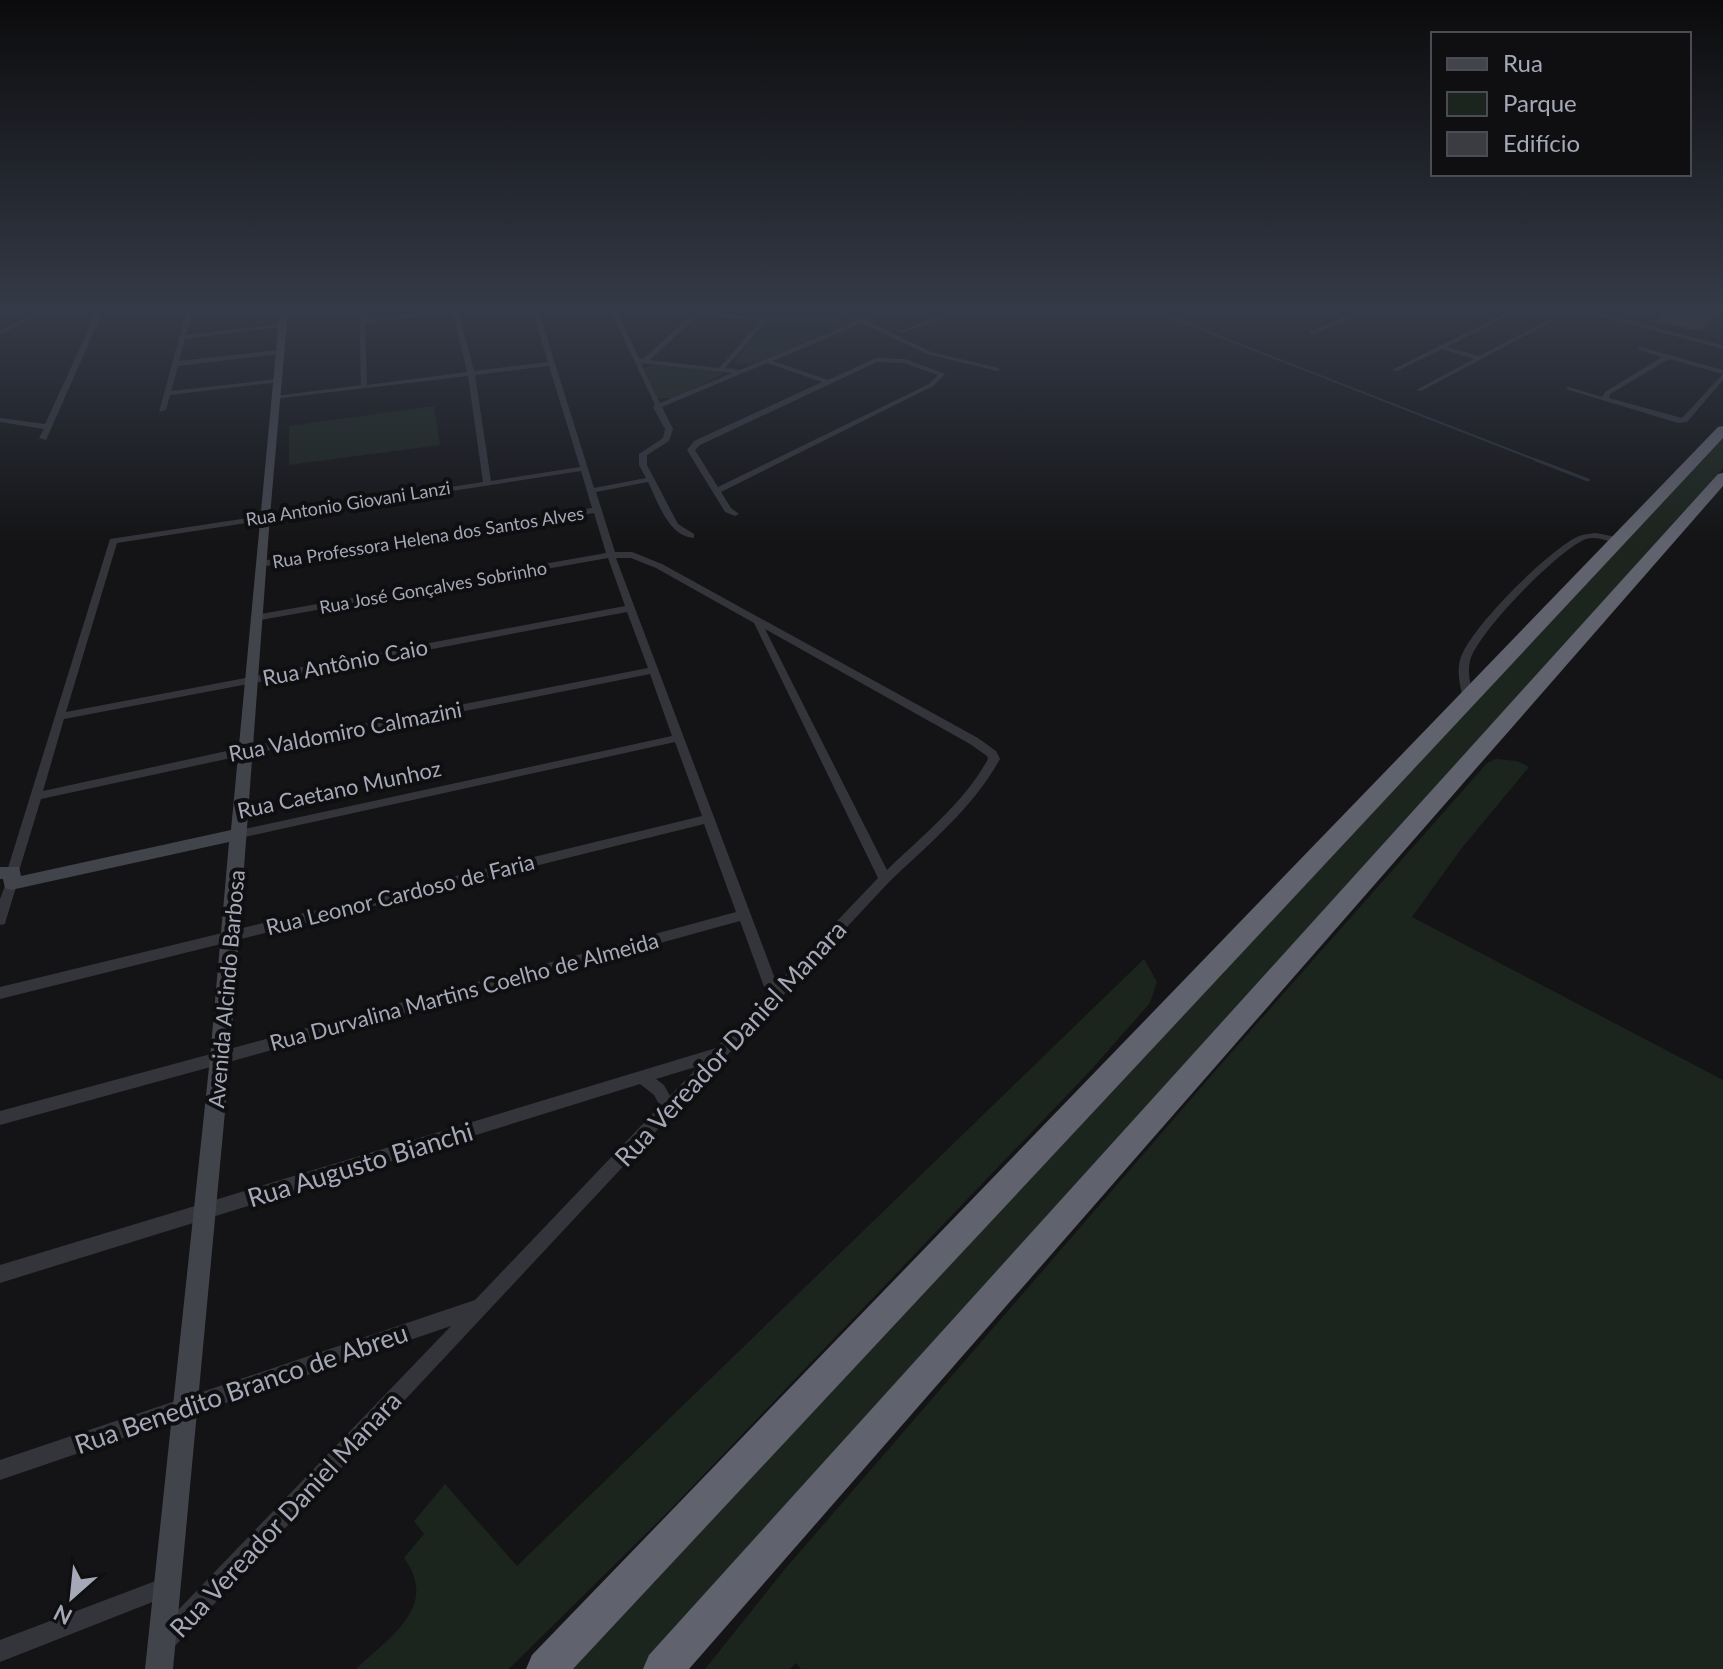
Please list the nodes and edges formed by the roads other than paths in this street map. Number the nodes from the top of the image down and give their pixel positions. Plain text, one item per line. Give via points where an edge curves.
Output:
1 (66, 387) edge
2 (169, 387) edge
3 (224, 387) edge
4 (276, 387) edge
5 (357, 387) edge
6 (473, 387) edge
7 (557, 387) edge
8 (648, 387) edge
9 (705, 387) edge
10 (817, 387) edge
11 (927, 387) edge
12 (1425, 387) edge
13 (1617, 387) edge
14 (1712, 387) edge
15 (1569, 389) dead end
16 (1419, 390) dead end
17 (168, 393) junction
18 (275, 398) junction
19 (1605, 399) junction
20 (657, 407) junction
21 (162, 410) dead end
22 (0, 420) edge
23 (48, 427) junction
24 (1723, 430) edge
25 (43, 438) dead end
26 (582, 469) junction
27 (1723, 477) edge
28 (650, 479) junction
29 (487, 482) junction
30 (590, 491) junction
31 (716, 491) junction
32 (595, 510) junction
33 (735, 514) dead end
34 (264, 516) junction
35 (691, 536) dead end
36 (1617, 541) junction
37 (611, 555) junction
38 (260, 564) junction
39 (632, 608) junction
40 (255, 618) junction
41 (758, 623) junction
42 (654, 670) junction
43 (251, 680) junction
44 (1468, 698) junction
45 (59, 717) junction
46 (678, 738) junction
47 (245, 751) junction
48 (37, 796) junction
49 (707, 819) junction
50 (240, 834) junction
51 (8, 876) edge
52 (885, 879) junction
53 (743, 915) junction
54 (0, 920) edge
55 (231, 935) junction
56 (0, 993) edge
57 (774, 996) junction
58 (720, 1053) junction
59 (220, 1058) junction
60 (642, 1077) junction
61 (669, 1107) junction
62 (0, 1118) edge
63 (205, 1211) junction
64 (0, 1274) edge
65 (483, 1305) junction
66 (184, 1409) junction
67 (0, 1470) edge
68 (166, 1587) junction
69 (161, 1645) junction
70 (0, 1651) edge
71 (159, 1669) edge
72 (546, 1669) edge
73 (663, 1669) edge

1 - 23 street
2 - 17 street
3 - 17 street
4 - 18 street, Avenida Alcindo Barbosa
5 - 18 street
6 - 29 street
7 - 26 street
8 - 20 street
9 - 20 street
10 - 31 street via 691,448
11 - 31 street
12 - 16 street
13 - 19 street
14 - 19 street via 1678,421
15 - 19 street
17 - 21 street
18 - 34 street, Avenida Alcindo Barbosa
20 - 28 street via 667,422 668,436 642,456
22 - 23 street
23 - 25 street
24 - 36 highway
26 - 29 street, Rua Antonio Giovani Lanzi
26 - 30 street
27 - 73 highway
28 - 30 street
28 - 35 street via 675,526
29 - 34 street, Rua Antonio Giovani Lanzi
30 - 32 street
31 - 33 street
32 - 37 street
32 - 38 street, Rua Professora Helena dos Santos Alves
34 - 38 street, Avenida Alcindo Barbosa
34 - 45 street, Rua Antonio Giovani Lanzi via 113,541
36 - 44 highway
36 - 44 street via 1596,535 1578,539 1492,620 1467,653
37 - 39 street
37 - 40 street, Rua José Gonçalves Sobrinho
37 - 41 street, Rua Vereador Daniel Manara via 649,562
38 - 40 street, Avenida Alcindo Barbosa
39 - 42 street
39 - 43 street, Rua Antônio Caio
40 - 43 street, Avenida Alcindo Barbosa
41 - 52 street
41 - 52 street, Rua Vereador Daniel Manara via 994,756 979,783
42 - 46 street
42 - 47 street, Rua Valdomiro Calmazini
43 - 45 street, Rua Antônio Caio
43 - 47 street, Avenida Alcindo Barbosa
44 - 72 highway
45 - 48 street
46 - 49 street
46 - 50 street, Rua Caetano Munhoz
47 - 48 street, Rua Valdomiro Calmazini
47 - 50 street, Avenida Alcindo Barbosa
48 - 51 street
49 - 53 street
49 - 55 street, Rua Leonor Cardoso de Faria
50 - 51 street, Rua Caetano Munhoz
50 - 55 street, Avenida Alcindo Barbosa
51 - 54 street
52 - 57 street, Rua Vereador Daniel Manara
53 - 57 street
53 - 59 street, Rua Durvalina Martins Coelho de Almeida
55 - 56 street, Rua Leonor Cardoso de Faria
55 - 59 street, Avenida Alcindo Barbosa
57 - 58 street, Rua Vereador Daniel Manara
58 - 60 street, Rua Augusto Bianchi
58 - 61 street, Rua Vereador Daniel Manara
59 - 62 street, Rua Durvalina Martins Coelho de Almeida
59 - 63 street, Avenida Alcindo Barbosa
60 - 61 street
60 - 63 street, Rua Augusto Bianchi
61 - 65 street, Rua Vereador Daniel Manara
63 - 64 street, Rua Augusto Bianchi
63 - 66 street, Avenida Alcindo Barbosa
65 - 66 street, Rua Benedito Branco de Abreu
65 - 69 street, Rua Vereador Daniel Manara
66 - 67 street, Rua Benedito Branco de Abreu
66 - 68 street, Avenida Alcindo Barbosa
68 - 69 street, Avenida Alcindo Barbosa
68 - 70 street
69 - 71 street, Avenida Alcindo Barbosa

